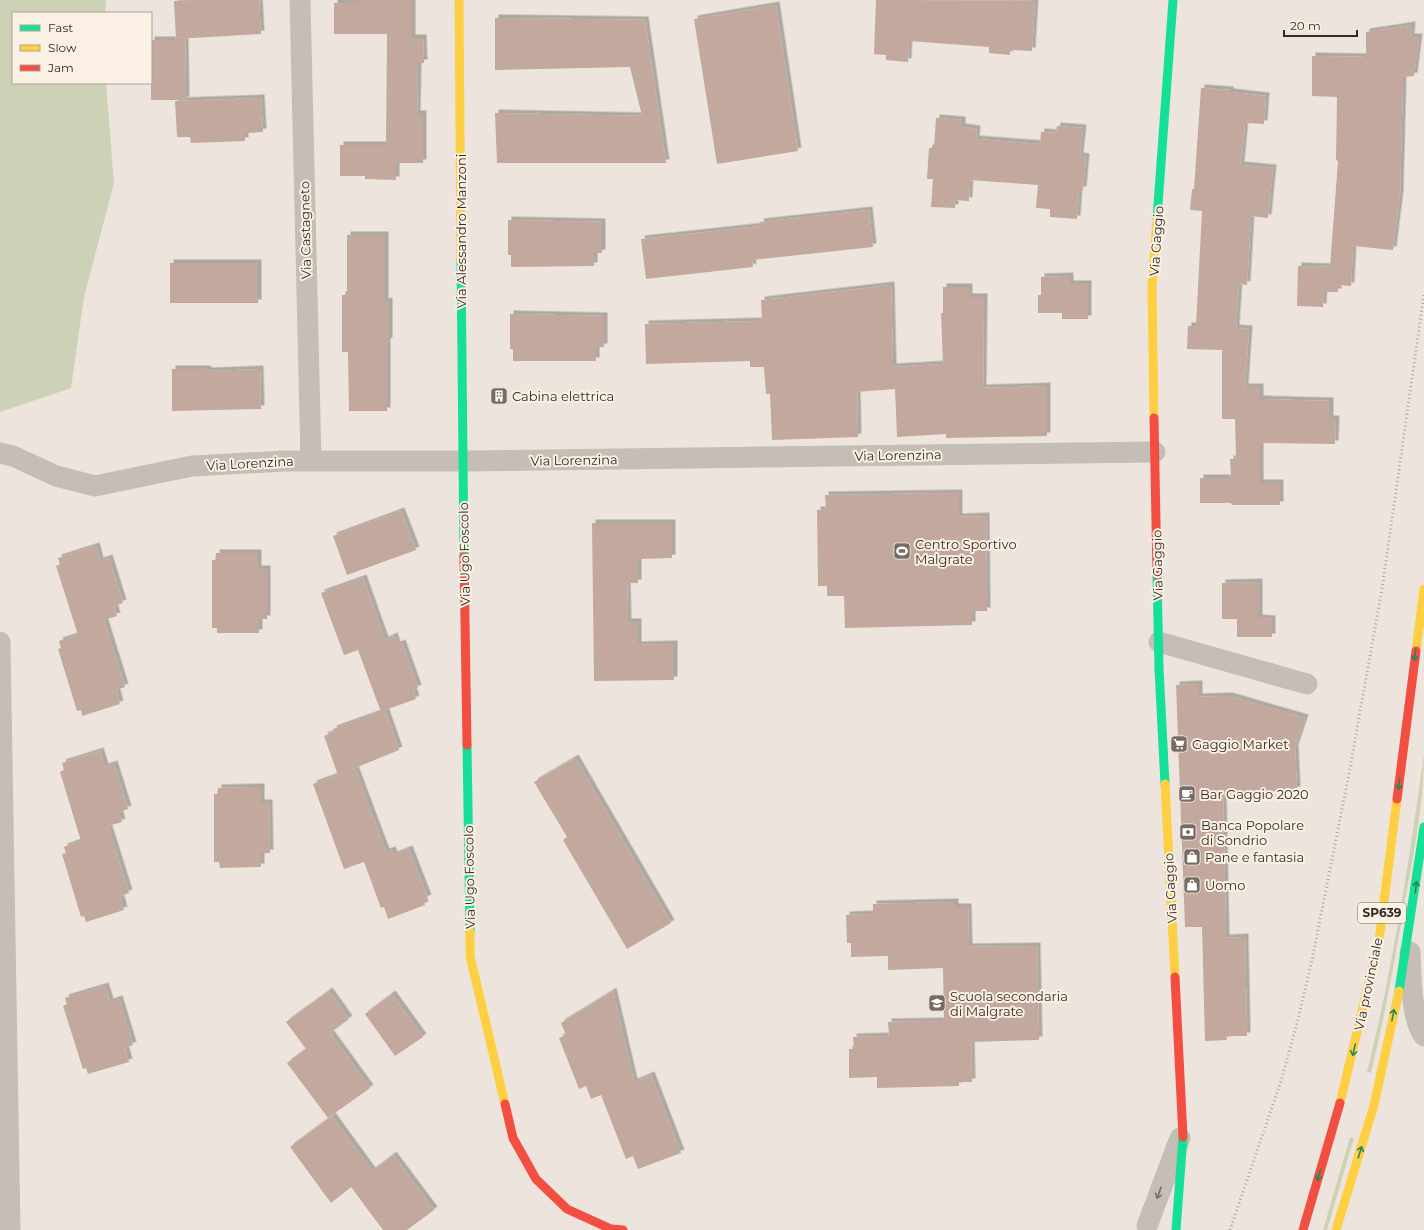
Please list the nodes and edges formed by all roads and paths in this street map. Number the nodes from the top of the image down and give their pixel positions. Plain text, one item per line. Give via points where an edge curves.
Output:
1 (300, 0) edge
2 (459, 0) edge
3 (1173, 0) edge
4 (1155, 452) junction
5 (0, 453) edge
6 (311, 460) junction
7 (463, 461) junction
8 (1424, 588) edge
9 (0, 642) edge
10 (1159, 642) junction
11 (1308, 684) dead end
12 (1424, 827) edge
13 (1409, 940) junction
14 (1424, 1036) edge
15 (1183, 1130) junction
16 (1144, 1228) edge
17 (10, 1230) edge
18 (623, 1230) edge
19 (1175, 1230) edge
20 (1303, 1230) edge
21 (1336, 1230) edge

1 - 6 street, Via Castagneto
2 - 7 street, Via Alessandro Manzoni
3 - 4 street, Via Gaggio via 1152,287
4 - 7 street, Via Lorenzina
4 - 10 street, Via Gaggio
5 - 6 street, Via Lorenzina via 13,456 56,476 95,486 192,466
6 - 7 street, Via Lorenzina
7 - 18 street, Via Ugo Foscolo via 470,956 513,1138 536,1179 567,1209 611,1229
8 -> 20 street, Via provinciale / SP639 via 1379,940 1343,1094
9 - 17 street
10 - 11 street
10 - 15 street, Via Gaggio
13 -> 12 street, SP639
13 - 14 street via 1414,1005
21 -> 13 street, SP639 via 1374,1106
15 -> 16 street, Via Gaggio
15 - 19 street, Via Gaggio
16 - 19 street via 1162,1224

